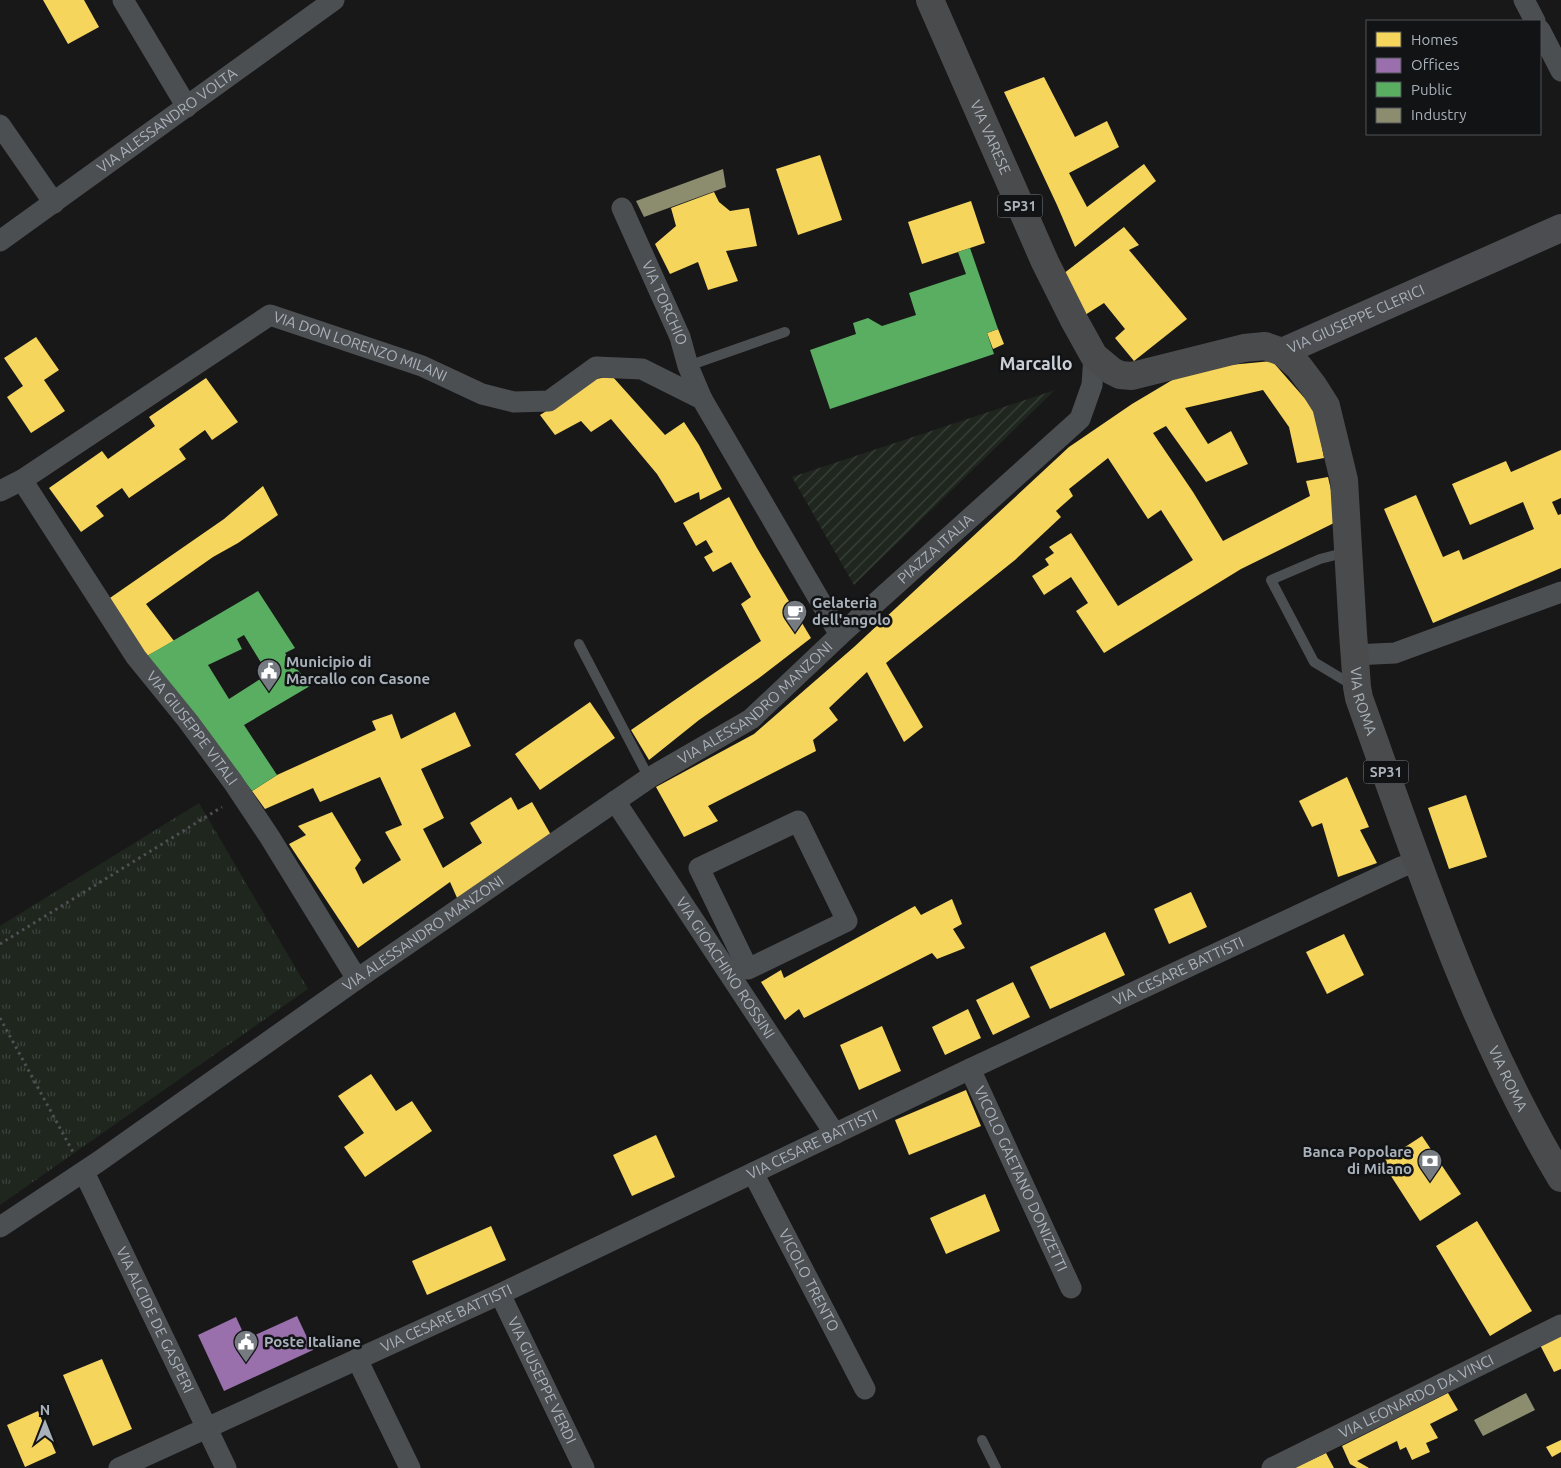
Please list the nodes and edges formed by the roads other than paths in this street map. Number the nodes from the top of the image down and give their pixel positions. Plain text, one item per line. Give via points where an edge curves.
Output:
1 (123, 0) edge
2 (334, 0) edge
3 (930, 0) edge
4 (1524, 0) edge
5 (1534, 20) edge
6 (1541, 32) edge
7 (1561, 71) edge
8 (187, 107) junction
9 (0, 125) edge
10 (54, 203) junction
11 (622, 208) dead end
12 (1561, 228) edge
13 (0, 241) edge
14 (784, 332) dead end
15 (1282, 352) junction
16 (1094, 356) junction
17 (688, 366) junction
18 (1144, 373) joint
19 (702, 399) junction
20 (22, 480) junction
21 (0, 491) edge
22 (1348, 552) junction
23 (1561, 592) edge
24 (840, 635) junction
25 (578, 644) dead end
26 (1354, 655) junction
27 (1357, 687) junction
28 (649, 778) junction
29 (615, 801) junction
30 (1417, 862) junction
31 (748, 969) joint
32 (358, 979) junction
33 (970, 1069) junction
34 (835, 1134) junction
35 (91, 1167) junction
36 (753, 1173) junction
37 (1561, 1178) edge
38 (0, 1227) edge
39 (1071, 1288) dead end
40 (500, 1294) junction
41 (1561, 1325) edge
42 (358, 1359) junction
43 (865, 1389) dead end
44 (207, 1427) junction
45 (982, 1440) dead end
46 (119, 1468) edge
47 (226, 1468) edge
48 (410, 1468) edge
49 (584, 1468) edge
50 (996, 1468) edge
51 (1272, 1468) edge

1 - 8 street
2 - 8 street, VIA ALESSANDRO VOLTA
3 - 16 main road, VIA VARESE / SP31 via 1045,262
4 - 5 street
6 - 7 street
8 - 10 street, VIA ALESSANDRO VOLTA
9 - 10 street
10 - 13 street, VIA ALESSANDRO VOLTA
11 - 17 street, VIA TORCHIO via 680,337
12 - 15 street, VIA GIUSEPPE CLERICI
14 - 17 lane
15 - 18 main road, VIA GIUSEPPE CLERICI / SP31 via 1265,346 1244,348
15 - 22 main road, VIA ROMA / SP31 via 1299,367 1326,406 1344,480
16 - 18 main road, VIA VARESE / SP31 via 1120,375
16 - 24 street, PIAZZA ITALIA via 1092,385 1080,419
17 - 19 street, VIA TORCHIO
19 - 20 street, VIA DON LORENZO MILANI via 642,370 596,367 550,401 514,402 482,394 422,366 270,315
19 - 24 street
20 - 21 street, VIA DON LORENZO MILANI
20 - 32 street, VIA GIUSEPPE VITALI via 136,657 237,788
22 - 26 main road, VIA ROMA / SP31
22 - 27 lane via 1320,559 1271,580 1314,662
23 - 26 street via 1395,653
24 - 28 street, VIA ALESSANDRO MANZONI via 752,719
25 - 28 lane
26 - 27 main road, VIA ROMA / SP31
27 - 30 main road, VIA ROMA / SP31
28 - 29 street, VIA ALESSANDRO MANZONI
29 - 32 street, VIA ALESSANDRO MANZONI
29 - 34 street, VIA GIOACHINO ROSSINI
30 - 33 street, VIA CESARE BATTISTI
30 - 37 main road, VIA ROMA / SP31 via 1496,1055
31 - 31 street via 699,868 798,821 847,921
32 - 35 street, VIA ALESSANDRO MANZONI
33 - 34 street, VIA CESARE BATTISTI
33 - 39 street, VICOLO GAETANO DONIZETTI
34 - 36 street, VIA CESARE BATTISTI
35 - 38 street, VIA ALESSANDRO MANZONI
35 - 44 street, VIA ALCIDE DE GASPERI
36 - 40 street, VIA CESARE BATTISTI
36 - 43 street, VICOLO TRENTO
40 - 42 street, VIA CESARE BATTISTI
40 - 49 street, VIA GIUSEPPE VERDI
41 - 51 street, VIA LEONARDO DA VINCI
42 - 44 street, VIA CESARE BATTISTI
42 - 48 street
44 - 46 street, VIA CESARE BATTISTI
44 - 47 street, VIA ALCIDE DE GASPERI
45 - 50 lane

